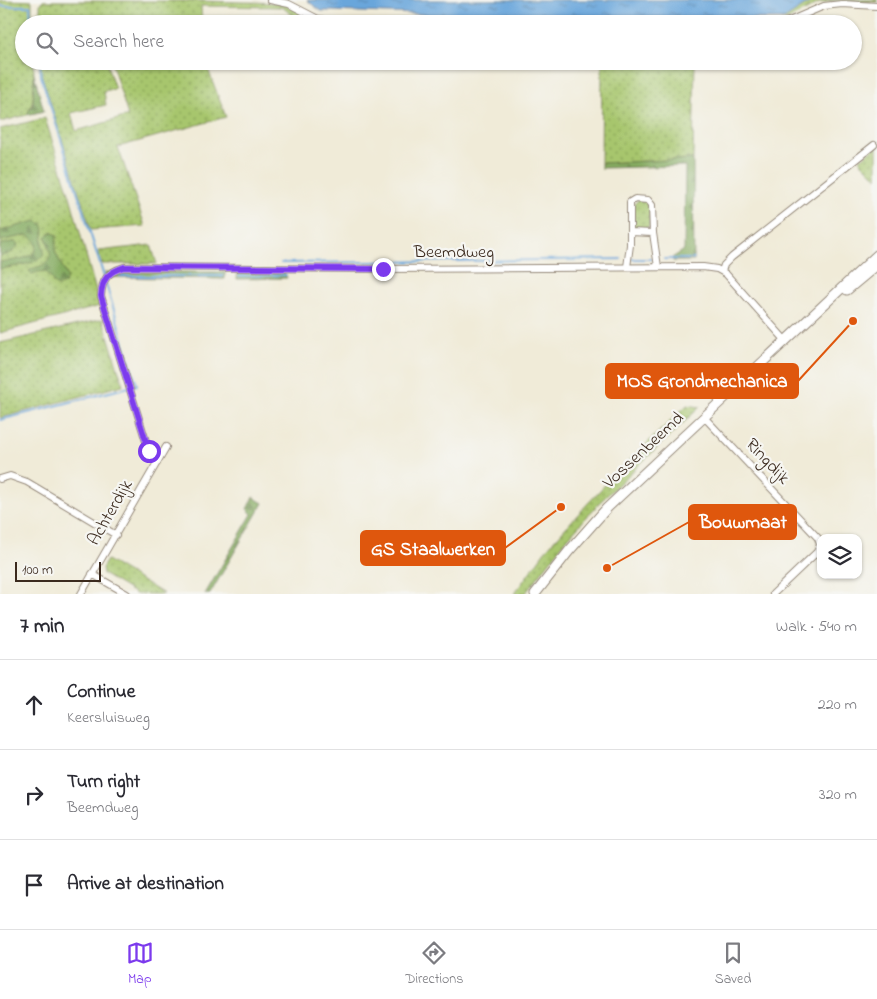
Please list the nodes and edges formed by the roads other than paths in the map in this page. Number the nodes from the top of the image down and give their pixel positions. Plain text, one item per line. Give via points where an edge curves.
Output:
1 (270, 0) edge
2 (877, 6) edge
3 (310, 15) edge
4 (803, 15) edge
5 (874, 145) dead end
6 (630, 232) junction
7 (653, 233) junction
8 (877, 256) edge
9 (877, 265) edge
10 (627, 267) junction
11 (658, 268) junction
12 (722, 271) junction
13 (830, 300) junction
14 (786, 341) junction
15 (704, 417) junction
16 (166, 447) dead end
17 (157, 463) junction
18 (0, 479) edge
19 (116, 535) junction
20 (92, 574) junction
21 (81, 594) edge
22 (127, 594) edge
23 (535, 594) edge
24 (773, 594) edge

1 - 3 street via 289,4
2 - 4 street via 824,6
5 - 12 street via 732,257
6 - 7 street
6 - 7 street via 630,202 635,199 648,200 652,204
6 - 10 street
7 - 11 street
8 - 13 main road, Vossenbeemd
9 - 13 main road, Vossenbeemd
10 - 11 street, Beemdweg
10 - 17 street, Beemdweg via 124,267 116,270 105,278 101,296 149,451
11 - 12 street, Beemdweg via 703,267
12 - 14 street
13 - 14 main road, Vossenbeemd
14 - 15 main road, Vossenbeemd
15 - 23 main road, Vossenbeemd via 607,508
15 - 24 street, Ringdijk via 818,538 817,552
16 - 17 street, Achterdijk
17 - 19 street, Achterdijk
18 - 19 street via 10,476 27,482
19 - 20 street, Achterdijk
20 - 21 street, Achterdijk
20 - 22 street

